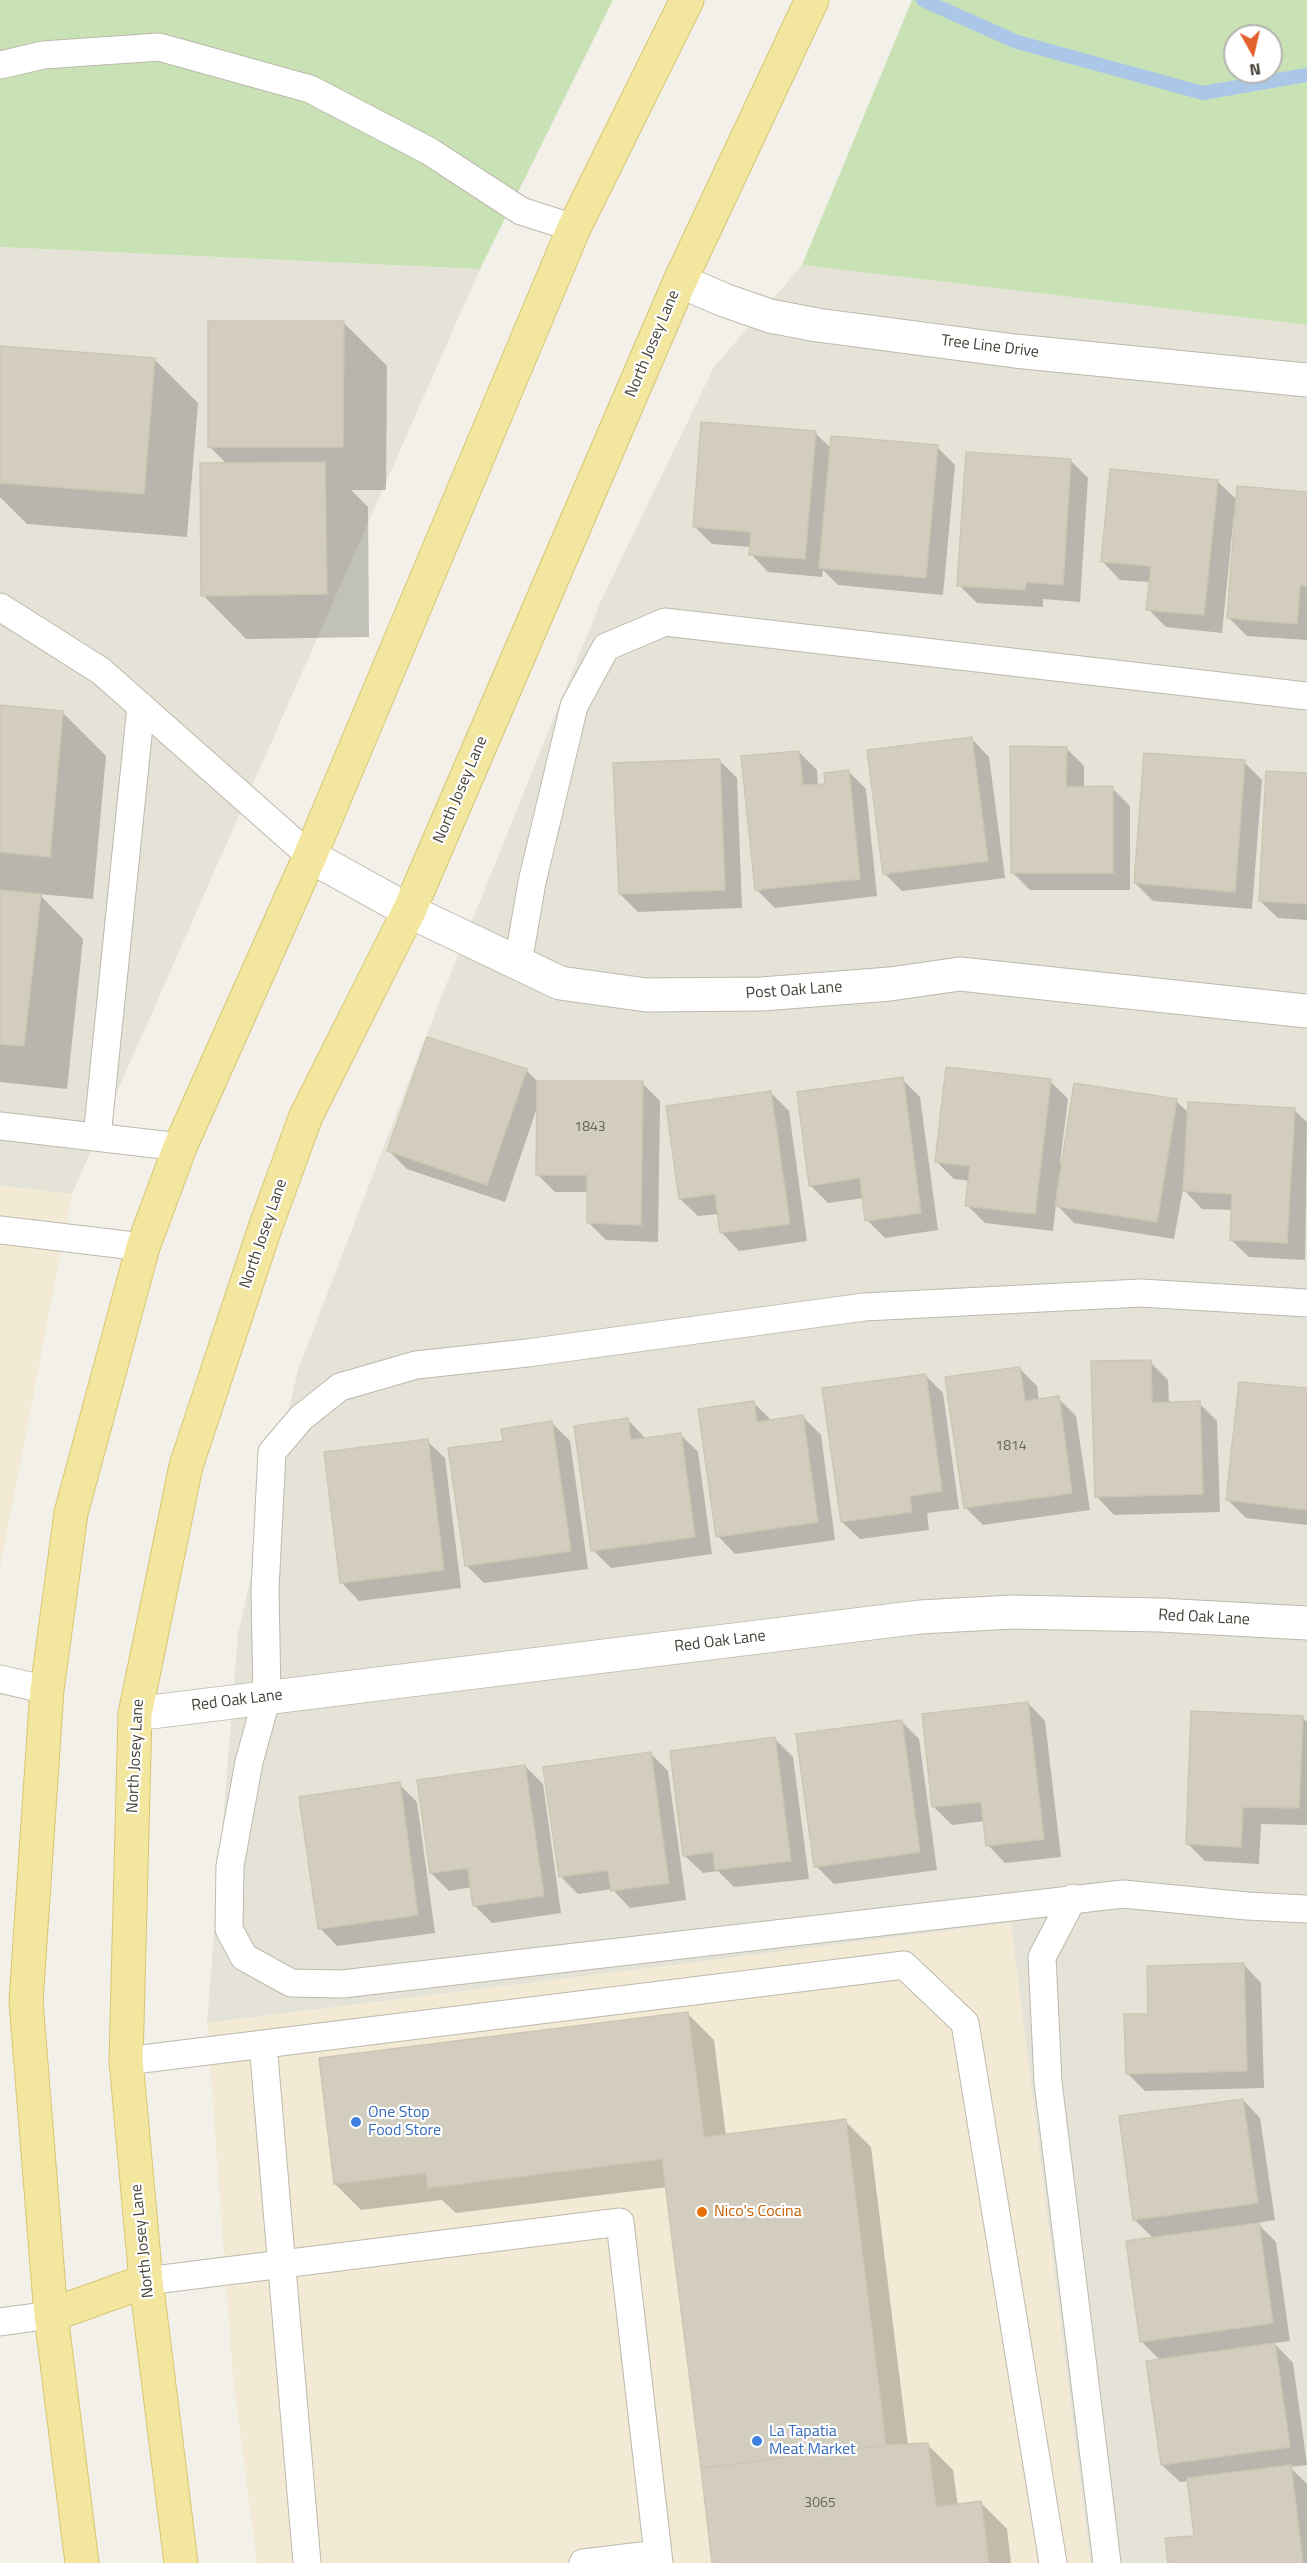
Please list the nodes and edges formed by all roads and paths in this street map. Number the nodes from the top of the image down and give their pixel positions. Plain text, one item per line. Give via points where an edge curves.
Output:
1 (687, 0) edge
2 (806, 13) edge
3 (0, 65) edge
4 (574, 228) junction
5 (680, 281) junction
6 (1307, 380) edge
7 (0, 607) edge
8 (1307, 696) edge
9 (141, 706) junction
10 (310, 856) junction
11 (409, 911) junction
12 (518, 963) junction
13 (1307, 1011) edge
14 (0, 1125) edge
15 (97, 1137) junction
16 (180, 1147) junction
17 (0, 1230) edge
18 (143, 1247) junction
19 (1307, 1303) edge
20 (1307, 1623) edge
21 (0, 1679) edge
22 (47, 1690) junction
23 (267, 1697) junction
24 (135, 1714) junction
25 (1072, 1898) junction
26 (1307, 1909) edge
27 (263, 2044) junction
28 (126, 2061) junction
29 (280, 2264) junction
30 (146, 2281) junction
31 (51, 2315) junction
32 (0, 2322) edge
33 (659, 2559) edge
34 (82, 2563) edge
35 (181, 2563) edge
36 (307, 2563) edge
37 (583, 2563) edge
38 (1053, 2563) edge
39 (1107, 2563) edge

1 - 4 main road
2 - 5 main road, North Josey Lane
3 - 4 lane via 43,55 159,47 310,89 429,151 521,211
4 - 10 main road
5 - 6 street, Tree Line Drive via 771,316 817,325 1015,351
5 - 11 main road, North Josey Lane
7 - 9 lane via 101,670
8 - 12 lane via 665,622 606,647 574,706 532,882
9 - 10 lane
9 - 15 lane
10 - 11 street, Post Oak Lane
10 - 16 main road
11 - 12 street, Post Oak Lane
11 - 24 main road, North Josey Lane via 306,1116 265,1228 186,1466
12 - 13 street, Post Oak Lane via 560,983 646,995 762,994 960,974
14 - 15 lane
15 - 16 lane
16 - 18 main road
17 - 18 lane
18 - 22 main road via 71,1513
19 - 23 lane via 1141,1293 864,1307 416,1365 340,1388 301,1418 272,1452 265,1589
20 - 23 street, Red Oak Lane via 1024,1612 920,1617
21 - 22 lane
22 - 31 main road via 26,2001
23 - 24 street, Red Oak Lane
23 - 25 lane via 249,1762 230,1866 230,1929 244,1956 291,1983 342,1984
24 - 28 main road, North Josey Lane
25 - 26 lane via 1123,1894
25 - 39 lane via 1042,1957 1048,2082
27 - 28 lane
27 - 29 lane
27 - 38 lane via 904,1965 965,2023
28 - 30 main road, North Josey Lane
29 - 30 lane
29 - 33 lane via 620,2222
29 - 36 lane
30 - 31 main road
30 - 35 main road, North Josey Lane
31 - 32 lane
31 - 34 main road
33 - 37 lane

